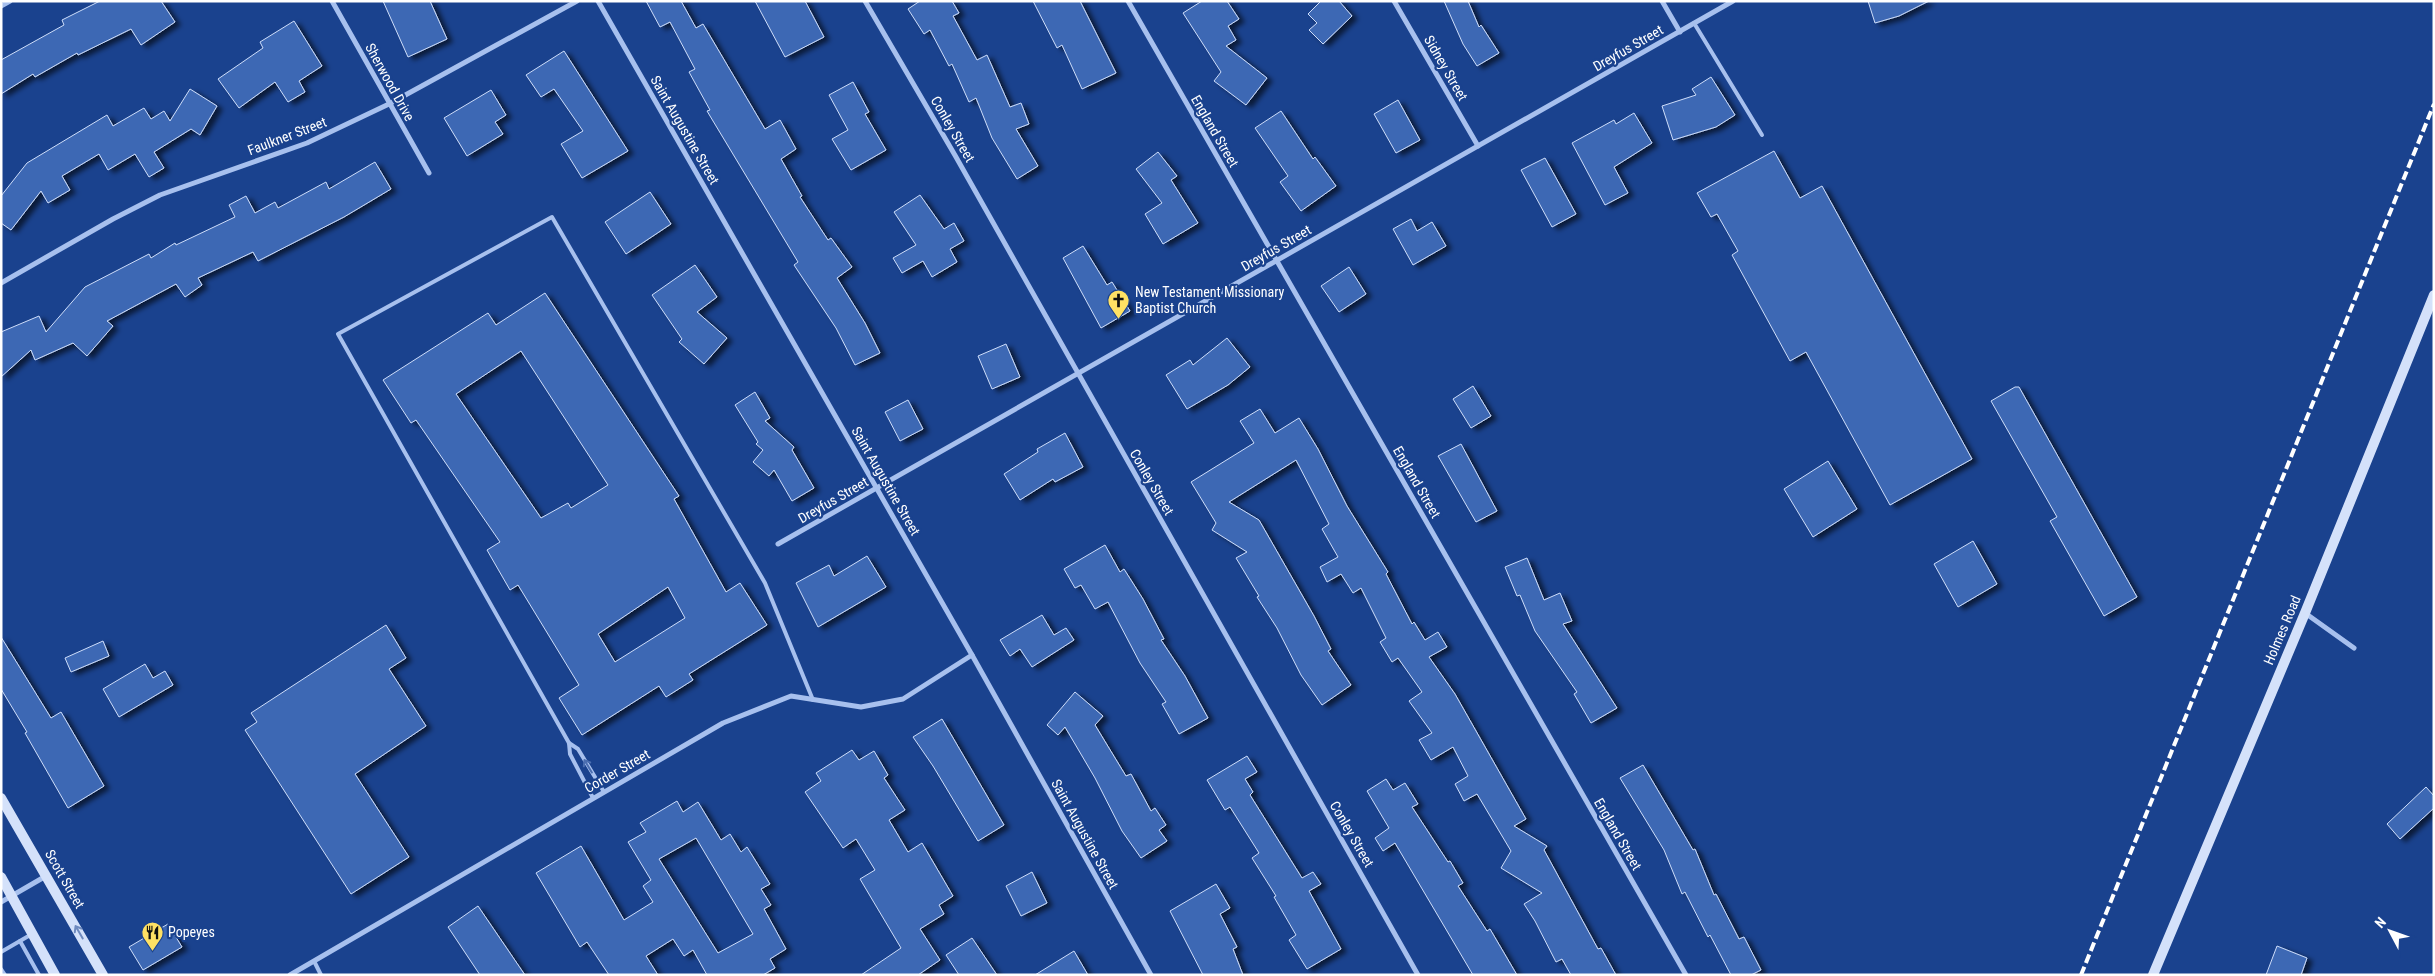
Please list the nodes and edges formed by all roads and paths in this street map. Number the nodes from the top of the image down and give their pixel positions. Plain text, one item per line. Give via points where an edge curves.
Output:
1 (10, 1) edge
2 (332, 1) edge
3 (577, 1) edge
4 (598, 1) edge
5 (865, 1) edge
6 (1128, 1) edge
7 (1394, 1) edge
8 (1662, 1) edge
9 (1733, 1) edge
10 (1, 6) edge
11 (1694, 23) junction
12 (1680, 32) junction
13 (390, 104) junction
14 (1762, 135) dead end
15 (1478, 146) junction
16 (429, 173) dead end
17 (1277, 260) junction
18 (1, 283) edge
19 (2434, 295) edge
20 (1077, 374) junction
21 (877, 487) junction
22 (778, 544) dead end
23 (2304, 613) junction
24 (2354, 648) dead end
25 (972, 655) junction
26 (814, 700) junction
27 (568, 743) junction
28 (604, 792) junction
29 (1, 798) edge
30 (592, 798) junction
31 (47, 876) junction
32 (1, 877) edge
33 (12, 896) junction
34 (1, 902) edge
35 (32, 933) junction
36 (20, 941) junction
37 (1, 952) edge
38 (314, 961) junction
39 (1, 969) edge
40 (4, 975) edge
41 (39, 975) edge
42 (55, 975) edge
43 (104, 975) edge
44 (290, 975) edge
45 (321, 975) edge
46 (1151, 975) edge
47 (1418, 975) edge
48 (1686, 975) edge
49 (2153, 975) edge

1 - 10 street
2 - 13 street, Sherwood Drive
3 - 13 street, Faulkner Street
4 - 21 street, Saint Augustine Street
5 - 20 street, Conley Street
6 - 17 street, England Street
7 - 15 street, Sidney Street
8 - 12 street
9 - 11 street, Dreyfus Street
11 - 12 street, Dreyfus Street
11 - 14 lane
12 - 15 street, Dreyfus Street
13 - 16 street, Sherwood Drive
13 - 18 street, Faulkner Street via 307,143 160,195
15 - 17 street, Dreyfus Street
17 - 20 street, Dreyfus Street
17 - 48 street, England Street
19 - 23 main road, Holmes Road
20 - 21 street, Dreyfus Street
20 - 47 street, Conley Street
21 - 22 street, Dreyfus Street
21 - 25 street, Saint Augustine Street
23 - 24 street
23 - 49 main road, Holmes Road
25 - 26 street, Corder Street via 903,699 861,707
25 - 46 street, Saint Augustine Street
26 - 27 lane via 765,582 552,216 338,334
26 - 28 street, Corder Street via 791,696 723,723
28 -> 27 lane via 578,749
27 - 30 lane via 570,754
28 - 30 street, Corder Street
29 - 31 main road, Scott Street
30 - 38 street, Corder Street
31 - 33 street
43 -> 31 main road, Scott Street
32 - 33 main road
33 - 34 street
33 - 35 main road
35 - 36 lane
35 - 42 main road
36 - 37 lane
36 - 41 lane
38 - 44 street, Corder Street
38 - 45 lane
39 - 40 lane

